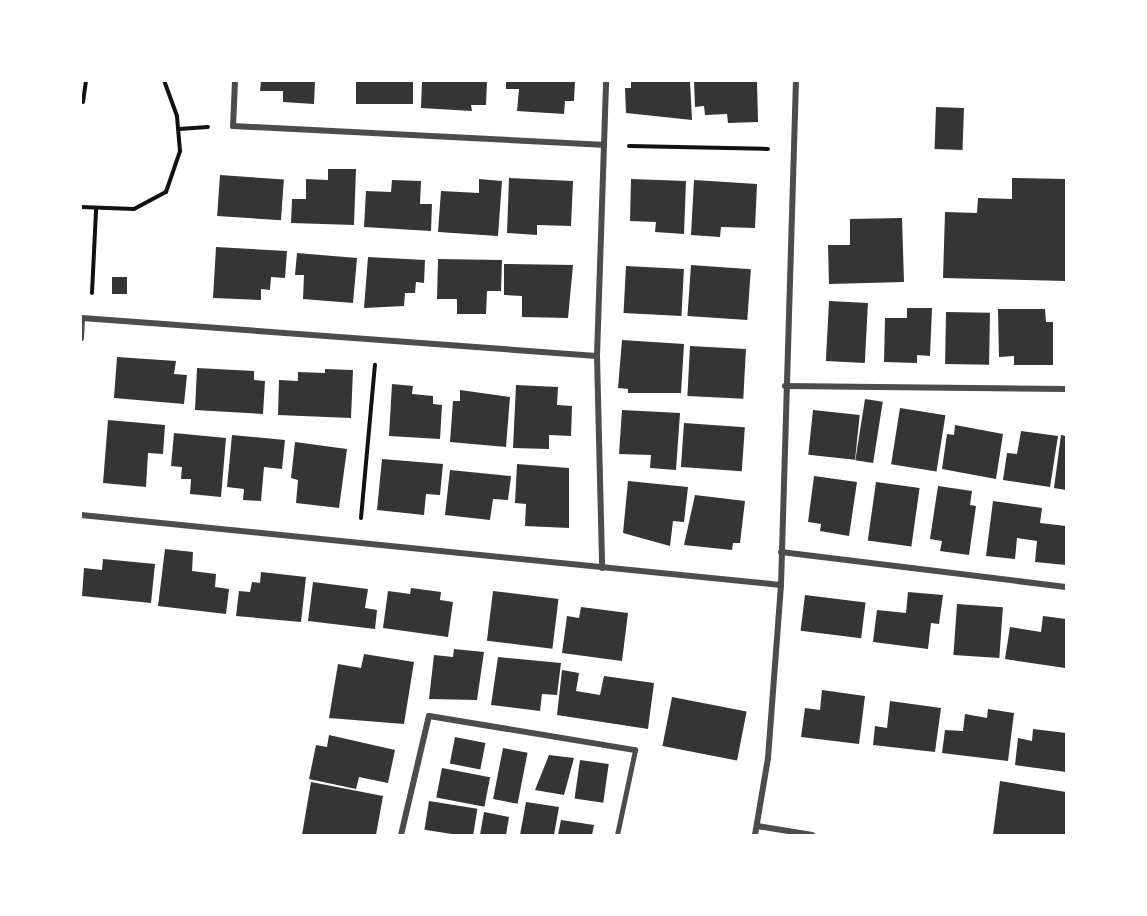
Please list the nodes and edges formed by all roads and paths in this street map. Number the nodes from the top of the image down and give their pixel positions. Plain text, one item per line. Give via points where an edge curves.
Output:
1 (86, 81) edge
2 (164, 81) edge
3 (235, 81) edge
4 (606, 81) edge
5 (796, 81) edge
6 (83, 102) dead end
7 (602, 145) junction
8 (796, 150) junction
9 (81, 207) edge
10 (96, 210) junction
11 (91, 319) junction
12 (81, 338) edge
13 (378, 340) junction
14 (597, 356) junction
15 (785, 386) junction
16 (1066, 389) edge
17 (81, 515) edge
18 (359, 543) junction
19 (782, 552) junction
20 (602, 568) junction
21 (781, 585) junction
22 (1066, 587) edge
23 (635, 750) joint
24 (757, 826) junction
25 (401, 835) edge
26 (616, 835) edge
27 (755, 835) edge
28 (812, 835) edge

1 - 6 path
2 - 10 path via 177,116 180,151 166,192 134,209
3 - 7 street via 233,126
4 - 7 street
5 - 8 street
7 - 8 path
7 - 14 street
8 - 15 street
9 - 10 path
10 - 11 path
11 - 12 street via 82,318
11 - 13 street
13 - 14 street
13 - 18 path
14 - 20 street
15 - 16 street
15 - 19 street
17 - 18 street
18 - 20 street
19 - 21 street
19 - 22 street
20 - 21 street
21 - 24 street
23 - 25 street via 429,716
23 - 26 lane
24 - 27 street
24 - 28 street

